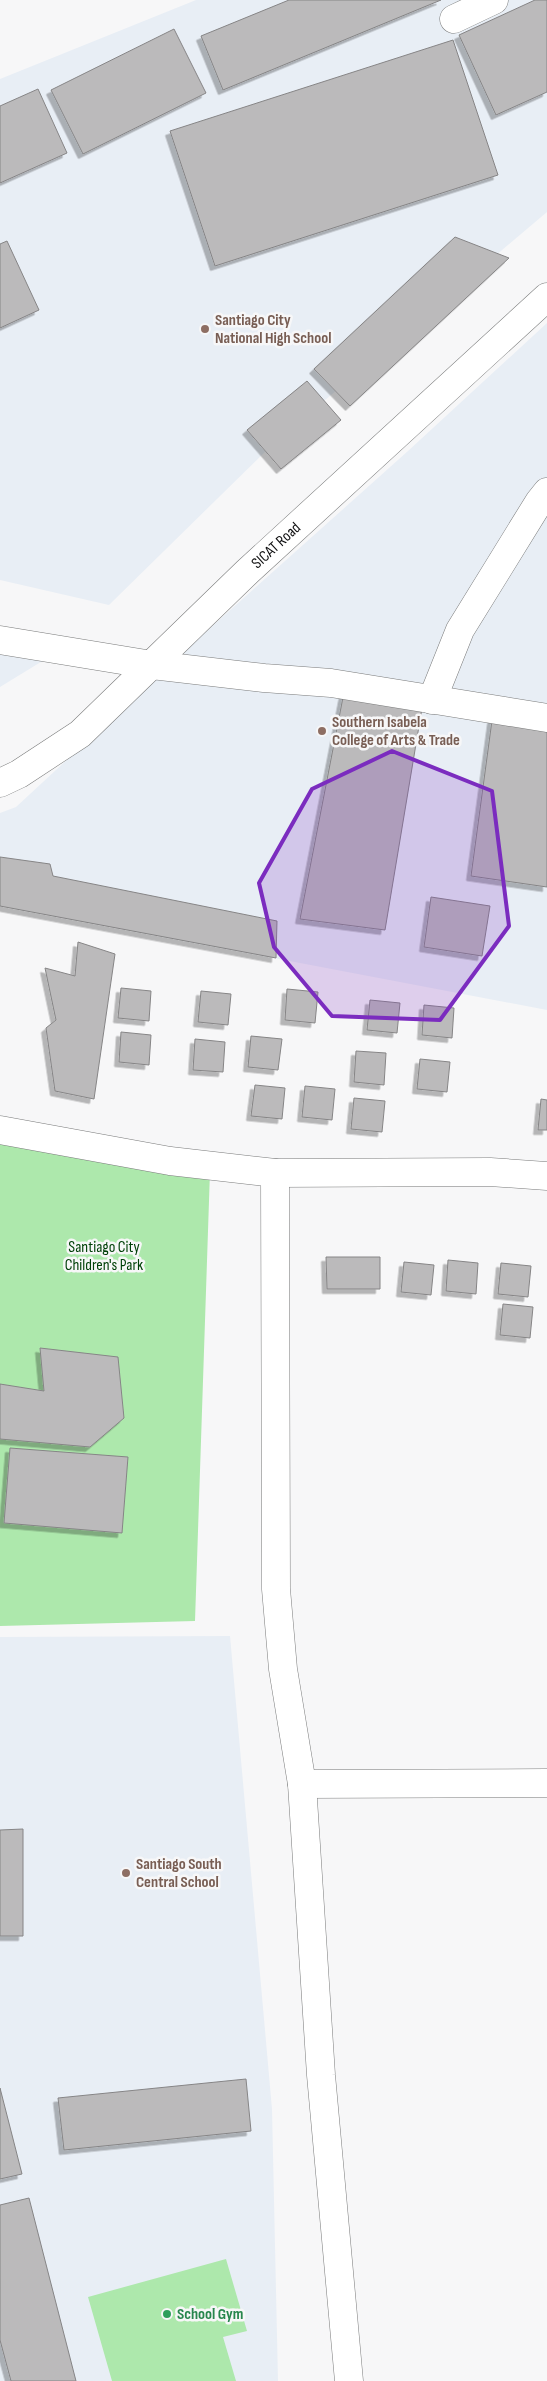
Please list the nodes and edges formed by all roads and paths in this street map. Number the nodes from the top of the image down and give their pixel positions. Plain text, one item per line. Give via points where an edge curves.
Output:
1 (494, 0) edge
2 (454, 19) dead end
3 (547, 297) edge
4 (547, 492) edge
5 (0, 640) edge
6 (152, 664) junction
7 (432, 700) junction
8 (547, 718) edge
9 (0, 783) edge
10 (0, 1130) edge
11 (275, 1172) junction
12 (547, 1176) edge
13 (547, 1783) edge
14 (302, 1784) junction
15 (349, 2381) edge

1 - 2 street
3 - 6 street, SICAT Road via 247,572
4 - 7 street via 460,630
5 - 6 street
6 - 7 street via 330,683
6 - 9 street, SICAT Road via 80,734
7 - 8 street
10 - 11 street via 170,1161
11 - 12 street via 490,1172
11 - 14 street via 276,1589 283,1669
13 - 14 street
14 - 15 street via 321,2074

